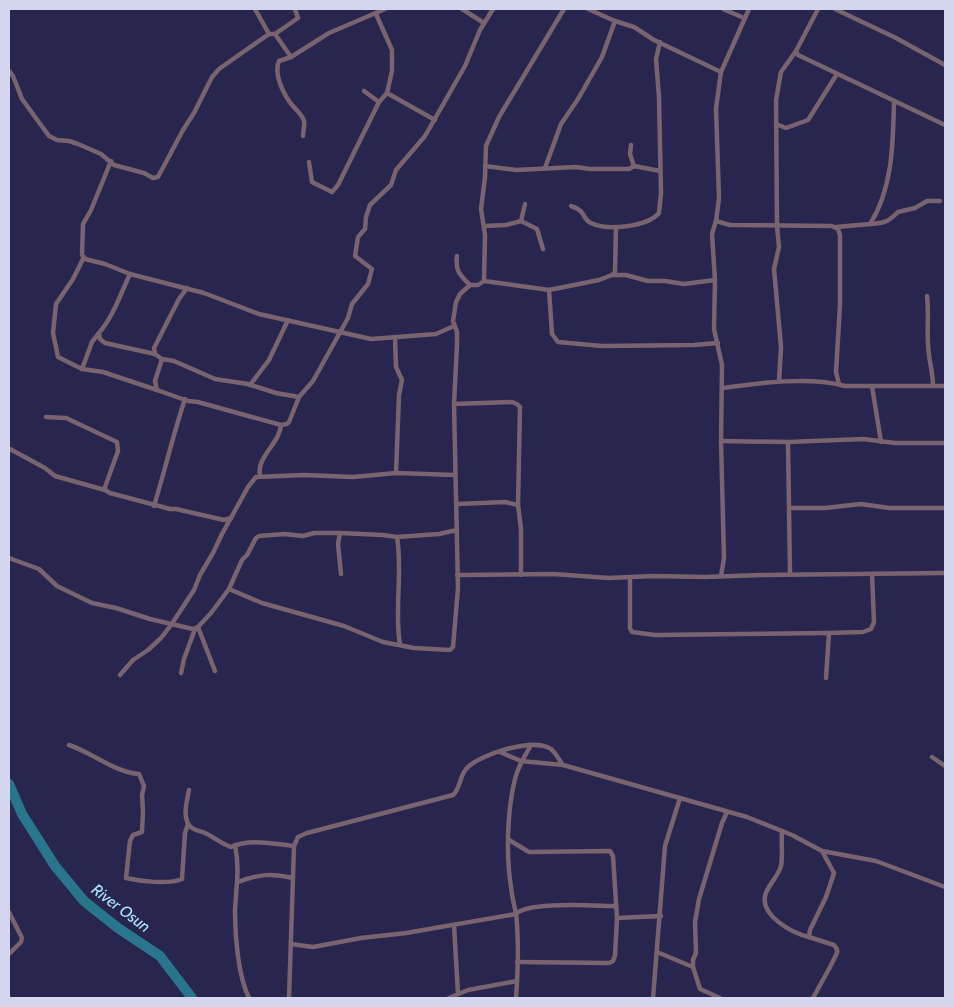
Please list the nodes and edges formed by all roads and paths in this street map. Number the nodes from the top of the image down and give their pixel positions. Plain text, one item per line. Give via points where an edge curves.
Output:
1 (255, 9) edge
2 (295, 9) edge
3 (384, 9) edge
4 (462, 9) edge
5 (493, 9) edge
6 (564, 9) edge
7 (588, 9) edge
8 (723, 9) edge
9 (749, 9) edge
10 (818, 9) edge
11 (835, 9) edge
12 (376, 14) junction
13 (744, 18) junction
14 (615, 21) junction
15 (484, 23) junction
16 (272, 34) junction
17 (660, 42) junction
18 (796, 51) junction
19 (291, 56) junction
20 (945, 65) edge
21 (9, 71) edge
22 (720, 72) junction
23 (837, 74) junction
24 (364, 91) dead end
25 (387, 93) junction
26 (894, 101) junction
27 (379, 102) junction
28 (435, 120) junction
29 (776, 124) junction
30 (945, 125) edge
31 (302, 136) dead end
32 (631, 145) dead end
33 (110, 161) junction
34 (309, 162) dead end
35 (485, 166) junction
36 (634, 166) junction
37 (545, 168) junction
38 (660, 171) junction
39 (940, 201) dead end
40 (525, 204) dead end
41 (571, 206) dead end
42 (521, 220) junction
43 (716, 221) junction
44 (870, 224) junction
45 (484, 226) junction
46 (616, 226) junction
47 (777, 226) junction
48 (836, 227) junction
49 (543, 249) dead end
50 (457, 256) dead end
51 (84, 257) junction
52 (130, 274) junction
53 (612, 275) junction
54 (715, 280) junction
55 (484, 281) junction
56 (470, 284) junction
57 (187, 288) junction
58 (549, 290) junction
59 (927, 296) dead end
60 (288, 320) junction
61 (454, 326) junction
62 (99, 333) junction
63 (340, 333) junction
64 (395, 337) junction
65 (718, 344) junction
66 (155, 354) junction
67 (162, 359) junction
68 (82, 368) junction
69 (779, 382) junction
70 (840, 384) junction
71 (250, 385) junction
72 (872, 386) junction
73 (934, 386) junction
74 (945, 386) edge
75 (723, 388) junction
76 (156, 390) junction
77 (299, 398) junction
78 (184, 400) junction
79 (454, 404) junction
80 (46, 417) dead end
81 (281, 425) junction
82 (721, 441) junction
83 (788, 442) junction
84 (881, 442) junction
85 (945, 443) edge
86 (10, 449) dead end
87 (396, 473) junction
88 (455, 474) junction
89 (260, 476) junction
90 (105, 490) junction
91 (457, 504) junction
92 (518, 505) junction
93 (154, 506) junction
94 (789, 508) junction
95 (945, 508) edge
96 (231, 518) junction
97 (458, 530) junction
98 (340, 533) junction
99 (397, 537) junction
100 (9, 558) edge
101 (945, 573) edge
102 (341, 574) dead end
103 (790, 574) junction
104 (872, 574) junction
105 (457, 575) junction
106 (521, 575) junction
107 (721, 576) junction
108 (630, 577) junction
109 (229, 589) junction
110 (172, 625) junction
111 (196, 628) junction
112 (829, 633) junction
113 (400, 645) junction
114 (215, 671) dead end
115 (181, 673) dead end
116 (120, 675) dead end
117 (826, 678) dead end
118 (69, 745) dead end
119 (531, 745) junction
120 (499, 752) junction
121 (932, 757) dead end
122 (522, 761) junction
123 (563, 765) junction
124 (945, 766) edge
125 (188, 790) dead end
126 (680, 798) junction
127 (727, 812) junction
128 (188, 824) junction
129 (782, 831) junction
130 (509, 840) junction
131 (236, 845) junction
132 (294, 846) junction
133 (822, 850) junction
134 (293, 878) junction
135 (238, 882) junction
136 (945, 886) edge
137 (616, 906) junction
138 (9, 912) edge
139 (516, 914) junction
140 (661, 916) junction
141 (617, 918) junction
142 (454, 926) junction
143 (809, 937) junction
144 (291, 944) junction
145 (658, 952) junction
146 (9, 954) edge
147 (517, 962) junction
148 (692, 967) junction
149 (517, 981) junction
150 (458, 994) junction
151 (249, 998) edge
152 (289, 998) edge
153 (450, 998) edge
154 (516, 998) edge
155 (653, 998) edge
156 (720, 998) edge
157 (813, 998) edge

1 - 16 street
2 - 16 street via 298,18
3 - 12 street
4 - 15 street
5 - 15 street
6 - 35 street via 499,117 486,146
7 - 14 street
8 - 13 street
9 - 13 street
10 - 18 street
11 - 20 street
12 - 19 street via 329,33
12 - 25 street via 392,50 392,72
13 - 22 street
14 - 17 street via 634,27
14 - 37 street via 602,58 560,124
15 - 28 street
16 - 19 street
16 - 33 street via 212,76 158,176 153,178
17 - 22 street
17 - 38 street via 656,59
18 - 23 street
18 - 29 street via 781,72
19 - 31 street via 279,61 278,76 287,98 302,116
21 - 33 street via 22,99 49,136 78,144
22 - 43 street via 716,108 719,198
23 - 26 street
23 - 29 street via 808,120 786,128
24 - 27 street
25 - 27 street
25 - 28 street
26 - 30 street
26 - 44 street via 892,153 885,191
27 - 34 street via 332,192 312,182
28 - 63 street via 396,170 391,185 370,205 355,256 372,269 368,284 352,304
29 - 47 street
32 - 36 street
33 - 51 street via 83,224
35 - 37 street via 516,170
35 - 45 street via 481,210
36 - 37 street via 629,169
36 - 38 street
38 - 46 street via 659,212 650,220
39 - 44 street via 927,202 898,212 888,221
40 - 42 street
41 - 46 street via 582,211 593,224
42 - 45 street via 506,225
42 - 49 street via 537,229
43 - 47 street via 730,225
43 - 54 street via 712,234
44 - 48 street
45 - 55 street
46 - 53 street via 615,272
47 - 48 street
47 - 69 street via 779,247 774,269 781,347
48 - 70 street via 840,235 836,372
50 - 56 street via 456,267
51 - 52 street
51 - 68 street via 56,304 53,333 58,357
52 - 57 street
52 - 62 street
53 - 54 street via 684,284
53 - 58 street
54 - 65 street via 714,329
55 - 56 street via 478,285
55 - 58 street
56 - 61 street via 456,302
57 - 60 street via 259,314
57 - 66 street via 154,348
58 - 65 street via 552,334 558,342 602,346
59 - 73 street via 928,342
60 - 63 street
60 - 71 street via 269,360
61 - 64 street via 436,334
61 - 79 street via 457,345
62 - 66 street via 105,343
62 - 68 street
63 - 64 street via 371,339
63 - 77 street via 313,381
64 - 87 street via 396,367 402,380
65 - 75 street
66 - 67 street
67 - 71 street via 215,378
67 - 76 street via 155,381
68 - 76 street
69 - 70 street
69 - 75 street
70 - 72 street
71 - 77 street
72 - 73 street
72 - 84 street
73 - 74 street
75 - 82 street
76 - 78 street
77 - 81 street via 290,422
78 - 81 street
78 - 93 street
79 - 88 street
79 - 92 street via 512,402 519,405
80 - 90 street via 66,418 117,442 118,451
81 - 89 street via 260,468
82 - 83 street
82 - 107 street via 724,558
83 - 84 street via 863,439
83 - 94 street
84 - 85 street
86 - 90 street via 56,476
87 - 88 street
87 - 89 street via 354,477
88 - 91 street
89 - 96 street via 248,486
90 - 93 street
91 - 92 street via 505,502
91 - 97 street
92 - 106 street
93 - 96 street via 224,520
94 - 95 street via 861,504 889,508
94 - 103 street
96 - 110 street
97 - 99 street
97 - 105 street
98 - 99 street
98 - 102 street
98 - 109 street via 259,536
99 - 113 street
100 - 110 street via 39,569 57,586 92,603
101 - 104 street
103 - 104 street
103 - 107 street
104 - 112 street via 874,622 871,629
105 - 106 street
105 - 113 street via 453,648 436,650
106 - 108 street
107 - 108 street
108 - 112 street via 632,632 655,635
109 - 111 street
109 - 113 street via 281,609
110 - 111 street
110 - 116 street
111 - 114 street
111 - 115 street
112 - 117 street
118 - 128 street via 127,773 139,774 144,786 142,832 133,835 130,841 126,878 148,881 182,879 184,833
119 - 120 street
119 - 122 street
119 - 123 street via 552,749
120 - 122 street
120 - 132 street via 487,754 467,767 453,795 307,833 298,837
121 - 124 street
122 - 123 street
122 - 130 street via 515,779
123 - 126 street
125 - 128 street
126 - 127 street
126 - 140 street via 665,846
127 - 129 street
127 - 148 street via 699,899 696,953
128 - 131 street via 218,842 231,847
129 - 133 street
129 - 143 street via 781,863 765,895 764,906 787,928
130 - 137 street via 529,852 610,851
130 - 139 street via 508,857
131 - 132 street via 254,842
131 - 135 street
132 - 134 street
133 - 136 street via 876,860
133 - 143 street via 834,873
134 - 135 street via 274,874 253,876
134 - 144 street
135 - 151 street via 236,937 244,988
137 - 139 street via 549,906 521,910
137 - 141 street
138 - 146 street via 22,938
139 - 142 street
139 - 147 street
140 - 141 street
140 - 145 street
141 - 147 street via 612,961
142 - 144 street via 313,947
142 - 150 street
143 - 157 street via 837,949
144 - 152 street
145 - 148 street
145 - 155 street
147 - 149 street
148 - 156 street via 700,989
149 - 150 street
149 - 154 street
150 - 153 street

